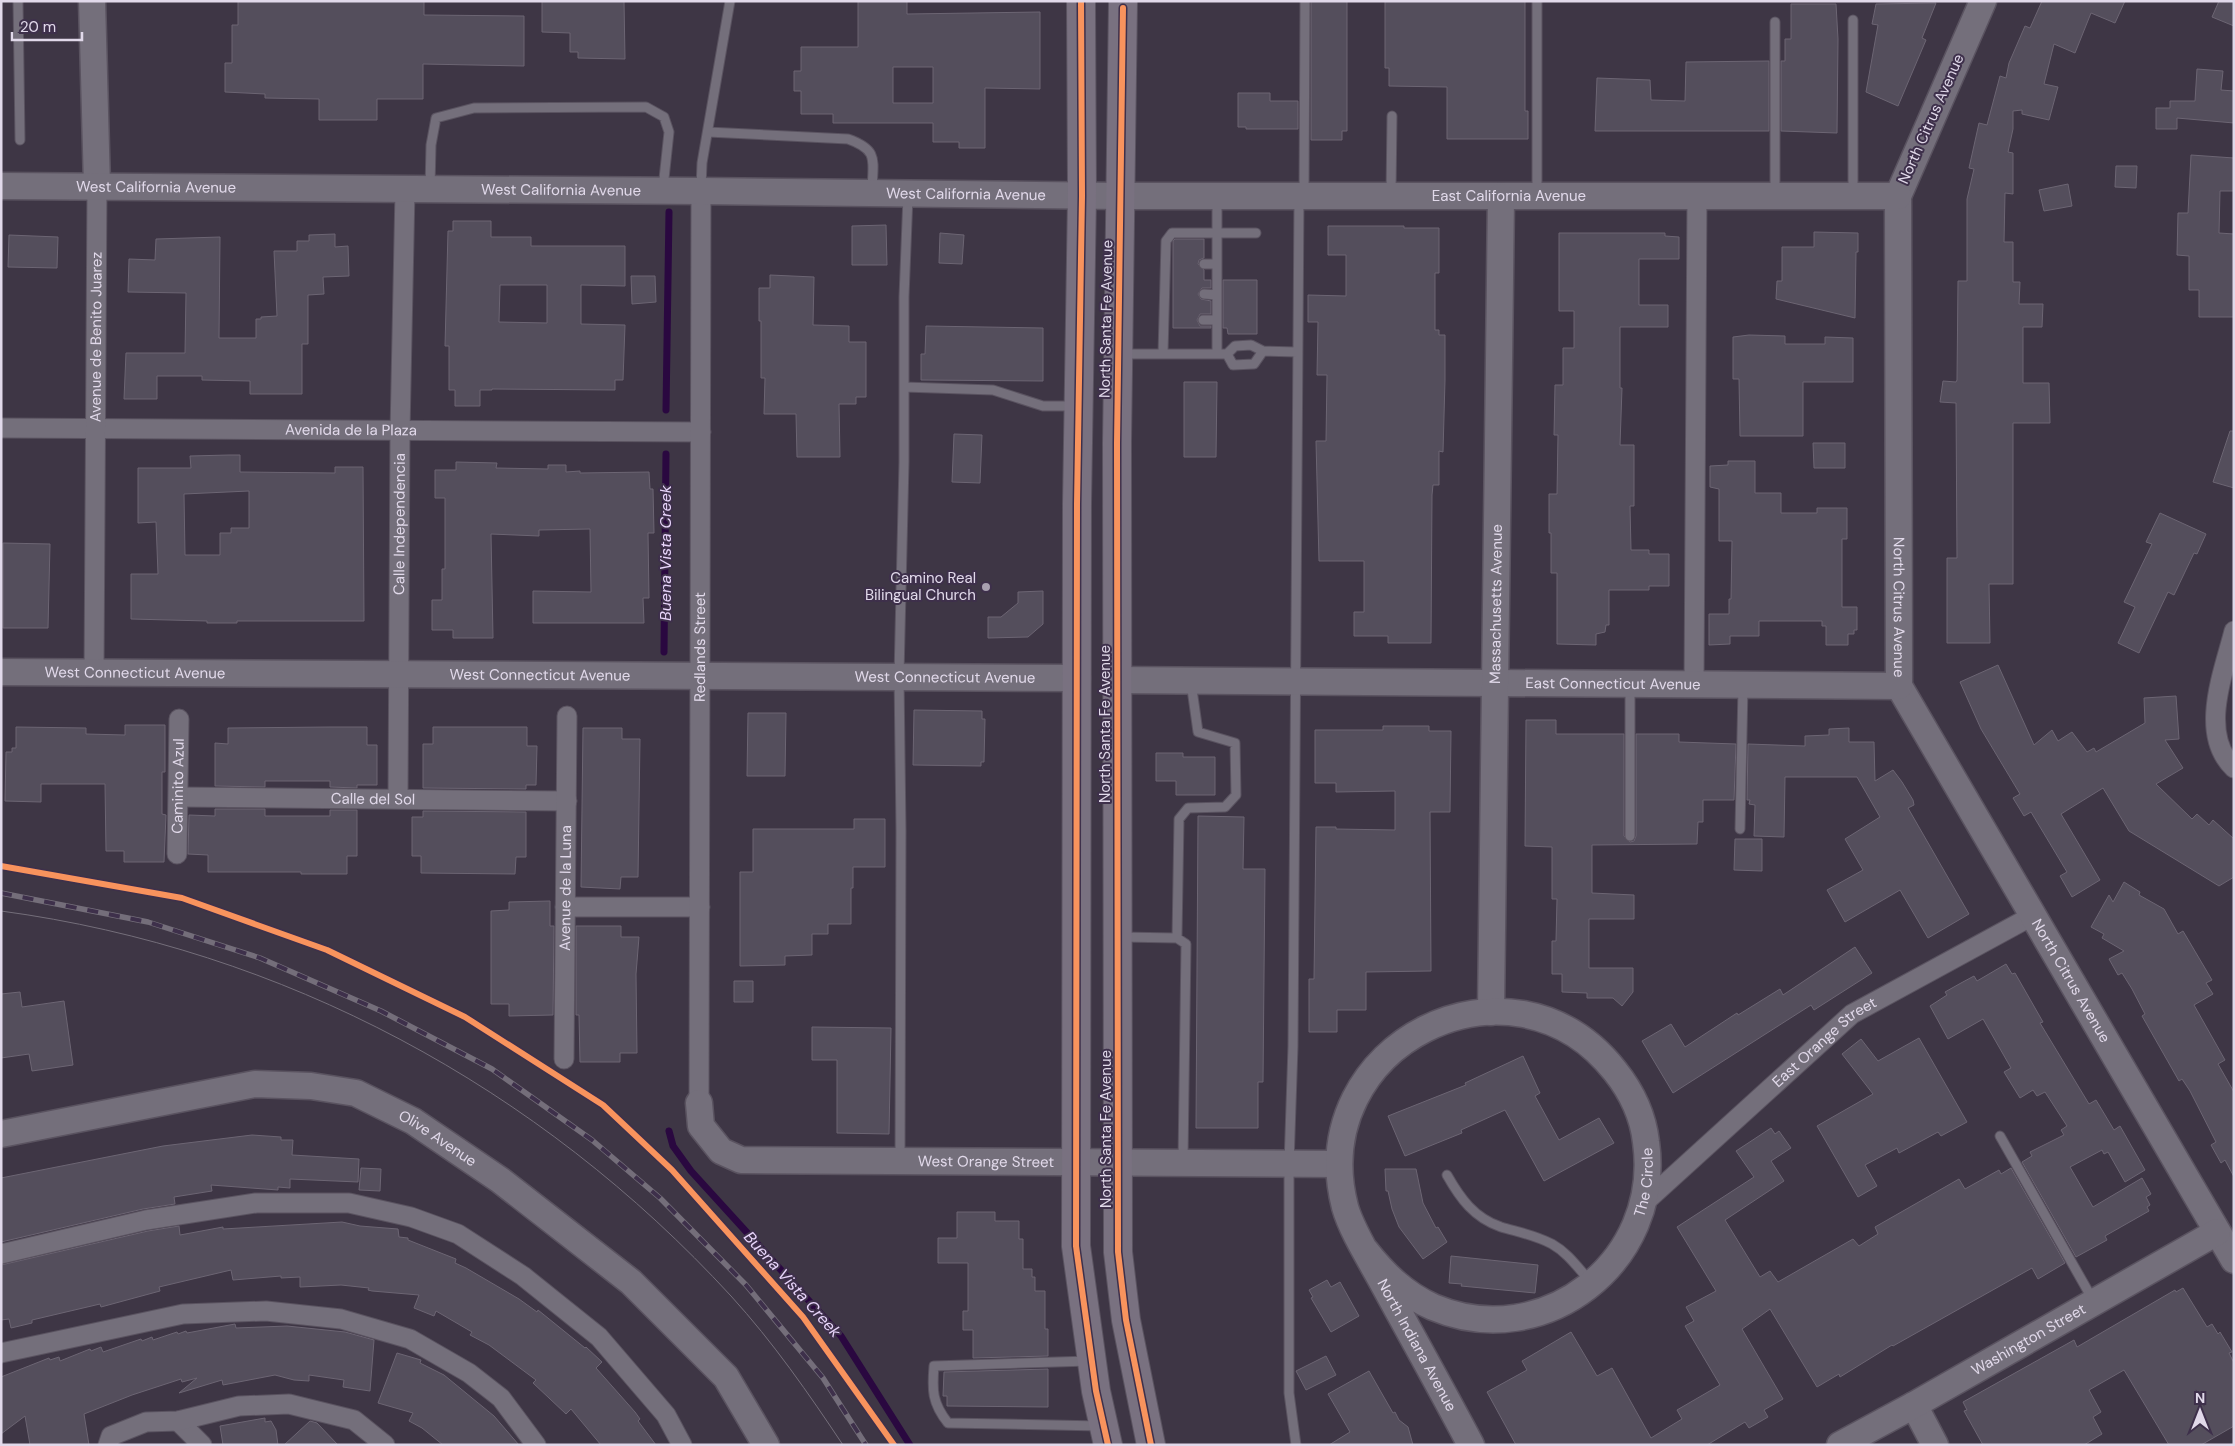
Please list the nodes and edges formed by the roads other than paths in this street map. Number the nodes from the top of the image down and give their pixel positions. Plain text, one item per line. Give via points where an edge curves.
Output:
1 (18, 1) edge
2 (92, 1) edge
3 (730, 1) edge
4 (1081, 1) edge
5 (1123, 1) edge
6 (1305, 1) edge
7 (1537, 1) edge
8 (1983, 1) edge
9 (1853, 20) dead end
10 (1775, 22) dead end
11 (1392, 116) dead end
12 (708, 132) junction
13 (20, 140) dead end
14 (1, 186) edge
15 (97, 186) junction
16 (417, 190) junction
17 (662, 191) junction
18 (701, 191) junction
19 (872, 193) junction
20 (908, 193) junction
21 (1302, 195) junction
22 (1082, 196) junction
23 (1120, 196) junction
24 (1218, 196) junction
25 (1391, 196) junction
26 (1538, 196) junction
27 (1697, 196) junction
28 (1775, 196) junction
29 (1853, 196) junction
30 (1898, 196) junction
31 (1501, 197) junction
32 (1217, 233) junction
33 (1256, 234) dead end
34 (1204, 264) dead end
35 (1218, 264) junction
36 (1204, 294) dead end
37 (1217, 295) junction
38 (1203, 320) dead end
39 (1217, 320) junction
40 (1263, 351) junction
41 (1297, 352) junction
42 (1118, 354) junction
43 (1164, 354) junction
44 (1222, 354) junction
45 (904, 387) junction
46 (1078, 406) junction
47 (1, 428) edge
48 (94, 429) junction
49 (400, 432) junction
50 (701, 432) junction
51 (2234, 631) edge
52 (1, 672) edge
53 (94, 673) junction
54 (398, 674) junction
55 (701, 675) junction
56 (899, 676) junction
57 (1077, 678) junction
58 (1118, 680) junction
59 (1191, 680) junction
60 (1294, 680) junction
61 (1496, 681) junction
62 (1630, 683) junction
63 (1694, 684) junction
64 (1743, 684) junction
65 (1899, 686) junction
66 (567, 716) dead end
67 (179, 719) dead end
68 (2234, 768) edge
69 (179, 797) junction
70 (398, 798) junction
71 (567, 801) junction
72 (1740, 829) dead end
73 (1630, 836) dead end
74 (177, 854) dead end
75 (565, 907) junction
76 (700, 907) junction
77 (2032, 916) junction
78 (1118, 937) junction
79 (1177, 938) junction
80 (1491, 1012) junction
81 (564, 1059) dead end
82 (699, 1103) joint
83 (1, 1134) edge
84 (2000, 1136) dead end
85 (900, 1162) junction
86 (1075, 1164) junction
87 (1119, 1164) junction
88 (1183, 1164) junction
89 (1289, 1164) junction
90 (1339, 1164) junction
91 (1447, 1175) dead end
92 (1644, 1203) junction
93 (2217, 1232) junction
94 (1365, 1250) junction
95 (1, 1254) edge
96 (2234, 1260) edge
97 (1592, 1284) junction
98 (2095, 1302) junction
99 (1, 1353) edge
100 (1092, 1360) junction
101 (1914, 1405) junction
102 (178, 1421) junction
103 (1110, 1438) edge
104 (108, 1445) edge
105 (202, 1445) edge
106 (385, 1445) edge
107 (536, 1445) edge
108 (682, 1445) edge
109 (766, 1445) edge
110 (1151, 1445) edge
111 (1296, 1445) edge
112 (1471, 1445) edge
113 (1840, 1445) edge
114 (1935, 1445) edge

1 - 13 lane
2 - 15 street, Avenue de Benito Juarez
3 - 12 lane
4 - 22 main road, North Santa Fe Avenue
5 - 23 main road, North Santa Fe Avenue
6 - 21 lane
7 - 26 lane
8 - 30 street, North Citrus Avenue
9 - 29 lane
10 - 28 lane
11 - 25 lane
12 - 18 lane
12 - 19 lane via 848,139 864,145 870,152
14 - 15 street, West California Avenue
15 - 16 street, West California Avenue
15 - 48 street, Avenue de Benito Juarez
16 - 17 street, West California Avenue
16 - 17 lane via 436,118 474,108 646,107 664,117 669,132
16 - 49 street, Calle Independencia
17 - 18 street, West California Avenue
18 - 19 street, West California Avenue
18 - 50 street, Redlands Street
19 - 20 street, West California Avenue
20 - 22 street, West California Avenue
20 - 45 lane
21 - 24 street, East California Avenue
21 - 25 street, East California Avenue
21 - 41 lane
22 - 23 street, West California Avenue
22 - 46 main road, North Santa Fe Avenue
23 - 24 street, East California Avenue
23 - 42 main road, North Santa Fe Avenue
24 - 32 lane
25 - 31 street, East California Avenue
26 - 27 street, East California Avenue
26 - 31 street, East California Avenue
27 - 28 street, East California Avenue
27 - 63 street
28 - 29 street, East California Avenue
29 - 30 street, East California Avenue
30 - 65 street, North Citrus Avenue
31 - 61 street, Massachusetts Avenue
32 - 33 lane
32 - 35 lane
32 - 43 lane via 1172,233 1166,241 1169,264
34 - 35 lane
35 - 37 lane
36 - 37 lane
37 - 39 lane
38 - 39 lane
39 - 44 lane
40 - 41 lane
40 - 44 lane via 1251,346 1235,346
40 - 44 lane via 1254,364 1233,365
41 - 60 lane
42 - 43 lane
42 - 58 main road, North Santa Fe Avenue
43 - 44 lane
45 - 46 lane via 993,390 1043,406
45 - 56 lane
46 - 57 main road, North Santa Fe Avenue
47 - 48 street, Avenida de la Plaza
48 - 49 street, Avenida de la Plaza
48 - 53 street, Avenue de Benito Juarez
49 - 50 street, Avenida de la Plaza
49 - 54 street, Calle Independencia
50 - 55 street, Redlands Street
51 - 68 street via 2214,721 2221,747
52 - 53 street, West Connecticut Avenue
53 - 54 street, West Connecticut Avenue
54 - 55 street, West Connecticut Avenue
54 - 70 street, Calle Independencia
55 - 56 street, West Connecticut Avenue
55 - 76 street, Redlands Street
56 - 57 street, West Connecticut Avenue
56 - 85 lane
57 - 86 main road, North Santa Fe Avenue
58 - 59 street, East Connecticut Avenue
58 - 78 main road, North Santa Fe Avenue
59 - 60 street, East Connecticut Avenue
59 - 79 lane via 1198,732 1235,744 1236,795 1225,807 1188,808 1179,818
60 - 61 street, East Connecticut Avenue
60 - 89 lane via 1293,1036
61 - 62 street, East Connecticut Avenue
61 - 80 street, Massachusetts Avenue
62 - 63 street, East Connecticut Avenue
62 - 73 lane
63 - 64 street, East Connecticut Avenue
64 - 65 street, East Connecticut Avenue
64 - 72 lane
65 - 77 street, North Citrus Avenue
66 - 71 street, Avenue de la Luna
67 - 69 street, Caminito Azul
69 - 70 street, Calle del Sol
69 - 74 street, Caminito Azul
70 - 71 street, Calle del Sol
71 - 75 street, Avenue de la Luna
75 - 76 street
75 - 81 street, Avenue de la Luna
76 - 82 street, Redlands Street
77 - 92 street, East Orange Street via 1852,1014
77 - 93 street, North Citrus Avenue
78 - 79 lane
78 - 87 main road, North Santa Fe Avenue
79 - 88 lane via 1186,944
80 - 90 street, The Circle via 1465,1014 1440,1022 1394,1048 1360,1089 1349,1113
80 - 92 street, The Circle via 1523,1014 1553,1023 1580,1038 1604,1058 1624,1082 1638,1110 1646,1140 1648,1172
82 - 85 street, West Orange Street via 701,1126 721,1151 741,1160
83 - 109 street, Olive Avenue via 254,1084 312,1086 356,1093 413,1121 484,1170 631,1282 726,1377
84 - 98 lane
85 - 86 street, West Orange Street
86 - 87 street, West Orange Street
86 - 100 main road, North Santa Fe Avenue via 1076,1246
87 - 88 street, West Orange Street
87 - 110 main road, North Santa Fe Avenue via 1118,1252 1126,1320
88 - 89 street, West Orange Street
89 - 90 street, West Orange Street
89 - 111 lane via 1289,1393
90 - 94 street, The Circle via 1346,1209
91 - 97 lane via 1464,1203 1481,1217 1552,1244
92 - 97 street, The Circle via 1619,1256
93 - 96 street, North Citrus Avenue
93 - 98 street, Washington Street
94 - 97 street, The Circle via 1406,1292 1432,1307 1460,1316 1520,1317 1548,1309
94 - 112 street, North Indiana Avenue
95 - 108 street via 146,1220 256,1203 349,1203 411,1217 458,1234 523,1276 599,1337 666,1415
98 - 101 street, Washington Street
99 - 107 street via 183,1314 266,1311 341,1318 410,1339 469,1373 501,1398
100 - 103 main road, North Santa Fe Avenue
100 - 103 lane via 934,1366 932,1391 948,1423
101 - 113 street, Washington Street
101 - 114 street
102 - 104 street via 146,1422 112,1436
102 - 105 street
102 - 106 street via 239,1406 289,1404 354,1420

